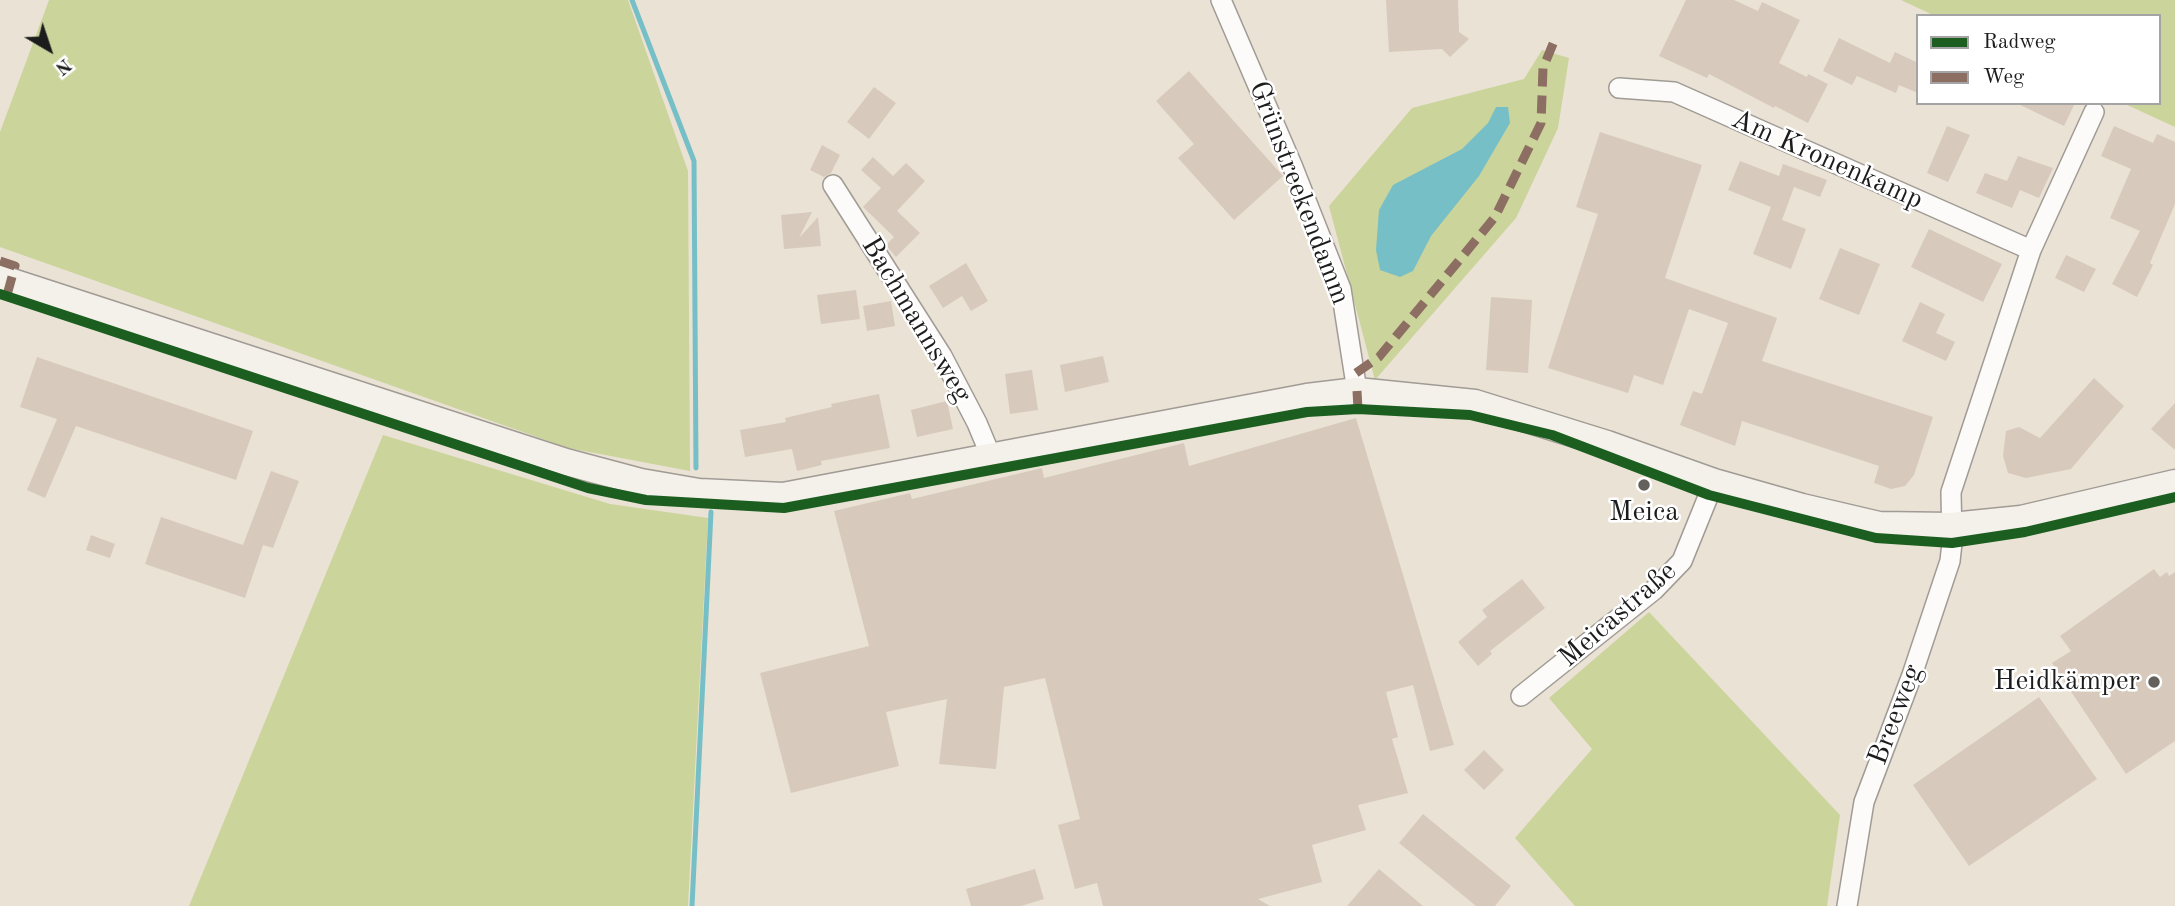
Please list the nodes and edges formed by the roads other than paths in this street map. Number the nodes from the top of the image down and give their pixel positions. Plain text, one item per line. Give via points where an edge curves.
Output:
1 (1221, 0) edge
2 (1619, 88) dead end
3 (2095, 112) dead end
4 (833, 185) dead end
5 (2031, 250) junction
6 (0, 278) edge
7 (1357, 391) junction
8 (988, 458) junction
9 (1714, 482) junction
10 (2175, 483) edge
11 (1952, 526) junction
12 (1521, 696) dead end
13 (1847, 906) edge

1 - 7 street, Grünstreekendamm via 1341,289
2 - 5 street, Am Kronenkamp via 1674,92
3 - 5 street
4 - 8 street, Bachmannsweg via 942,356 977,423
5 - 11 street via 1951,492
6 - 8 street via 641,482 699,492 783,495
7 - 8 street
7 - 9 street via 1475,402
9 - 11 street via 1879,525
9 - 12 street, Meicastraße via 1682,561 1654,590
10 - 11 street via 2021,519
11 - 13 street, Breeweg via 1944,580 1864,802

